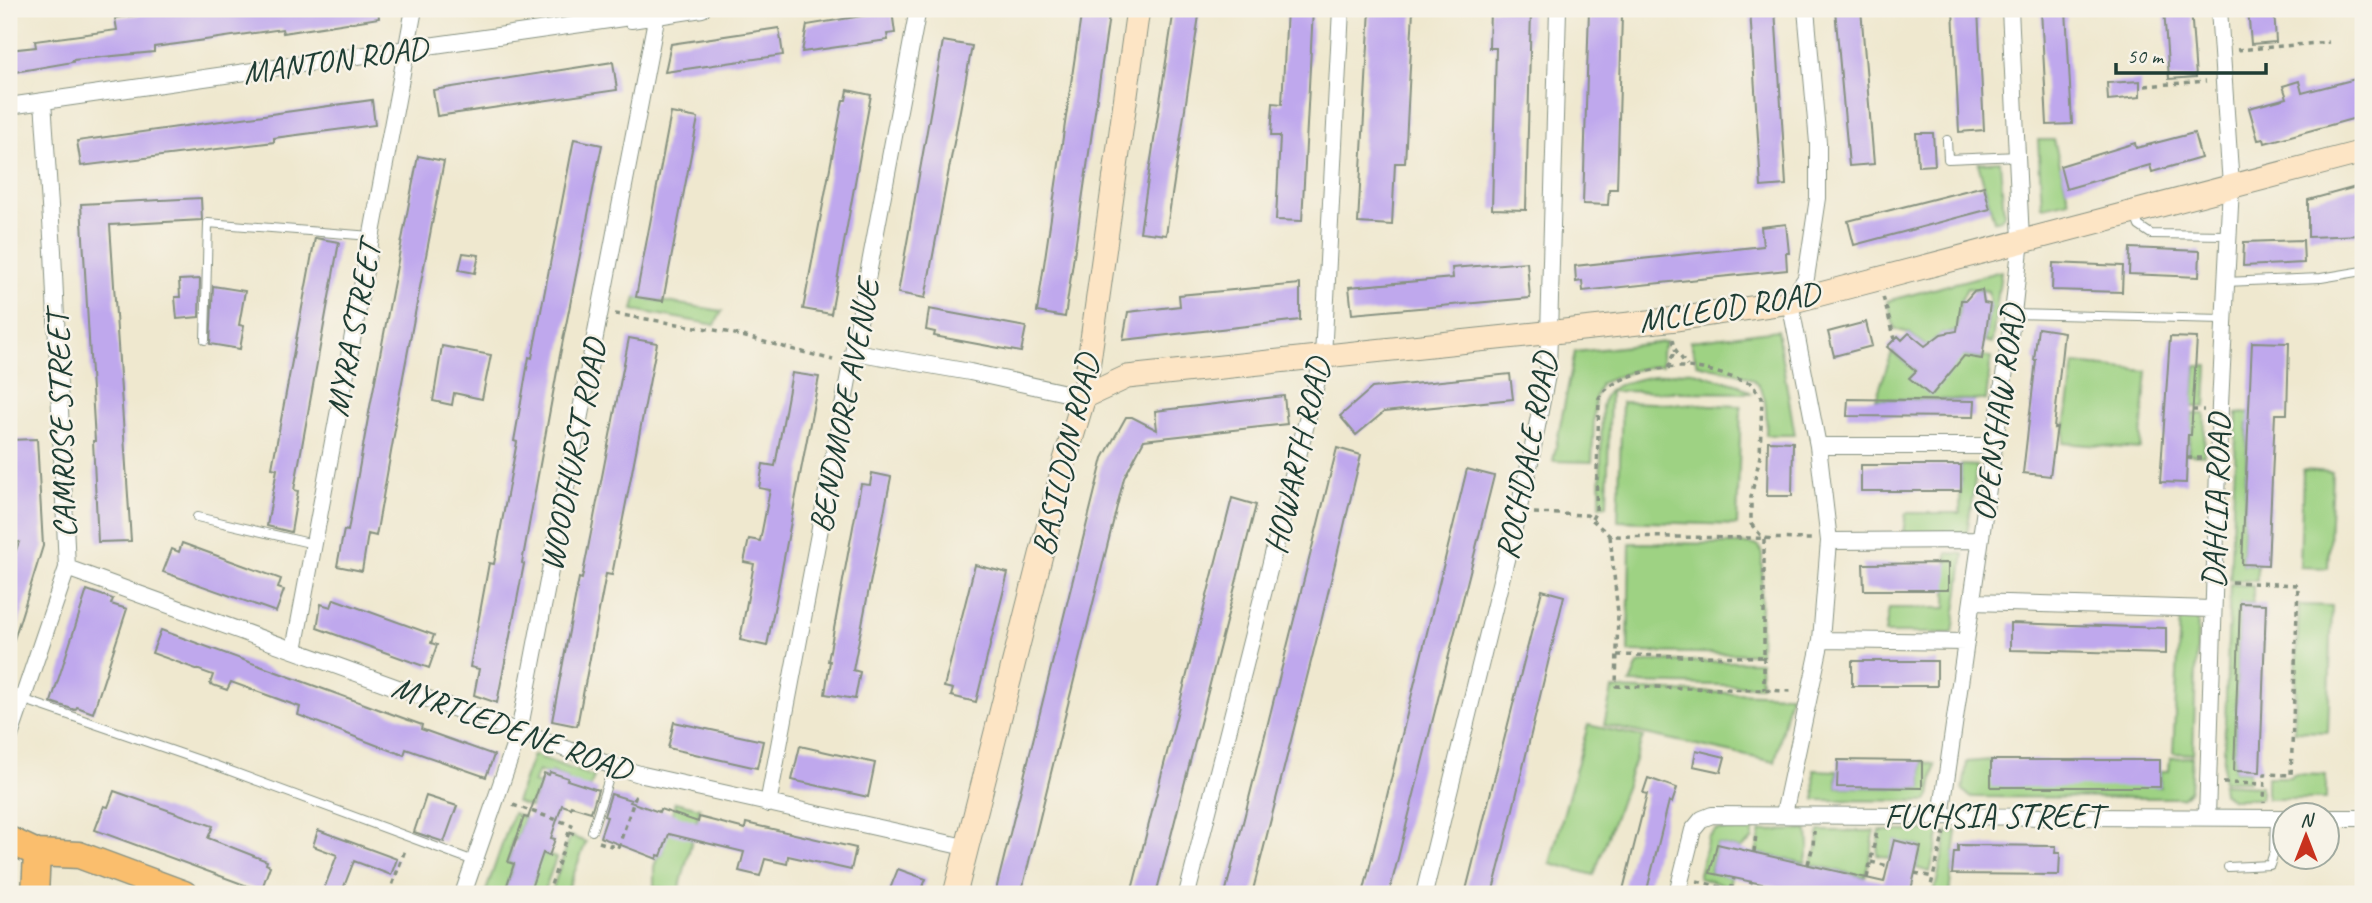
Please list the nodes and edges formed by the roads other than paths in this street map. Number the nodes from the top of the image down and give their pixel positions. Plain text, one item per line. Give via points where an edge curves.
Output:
1 (414, 9) edge
2 (702, 9) edge
3 (918, 9) edge
4 (1138, 9) edge
5 (1342, 9) edge
6 (1558, 9) edge
7 (1806, 9) edge
8 (2010, 9) edge
9 (2218, 9) edge
10 (657, 12) edge
11 (406, 51) junction
12 (43, 101) junction
13 (9, 106) edge
14 (1947, 140) dead end
15 (2363, 152) edge
16 (2019, 156) junction
17 (2231, 186) junction
18 (2134, 212) junction
19 (2228, 235) junction
20 (371, 236) junction
21 (2021, 240) junction
22 (2363, 271) edge
23 (2225, 282) junction
24 (1790, 302) junction
25 (2013, 314) junction
26 (2223, 320) junction
27 (1550, 332) junction
28 (205, 340) dead end
29 (1323, 357) junction
30 (854, 358) junction
31 (1084, 397) junction
32 (1818, 446) junction
33 (1993, 446) junction
34 (197, 517) dead end
35 (1980, 540) junction
36 (1829, 541) junction
37 (314, 544) junction
38 (67, 568) junction
39 (1972, 602) junction
40 (2212, 609) junction
41 (1821, 640) junction
42 (1966, 642) junction
43 (294, 650) junction
44 (22, 699) junction
45 (519, 732) junction
46 (9, 739) edge
47 (613, 766) junction
48 (768, 804) junction
49 (1784, 814) junction
50 (1944, 816) junction
51 (2207, 817) junction
52 (2270, 818) edge
53 (2340, 818) edge
54 (2363, 818) edge
55 (593, 836) road end
56 (9, 841) edge
57 (969, 848) junction
58 (37, 853) junction
59 (474, 861) junction
60 (2270, 865) edge
61 (2228, 867) dead end
62 (35, 894) edge
63 (184, 894) edge
64 (463, 894) edge
65 (955, 894) edge
66 (1187, 894) edge
67 (1424, 894) edge
68 (1677, 894) edge

1 - 11 street, MYRA STREET
2 - 10 street, MANTON ROAD
3 - 30 street, BENDMORE AVENUE
4 - 31 main road, BASILDON ROAD
5 - 29 street, HOWARTH ROAD
6 - 27 street, ROCHDALE ROAD
7 - 24 street via 1818,198 1806,278
8 - 16 street, OPENSHAW ROAD
9 - 17 street, DAHLIA ROAD
10 - 11 street, MANTON ROAD
10 - 45 street, WOODHURST ROAD
11 - 12 street, MANTON ROAD
11 - 20 street, MYRA STREET
12 - 13 street, MANTON ROAD
12 - 38 street, CAMROSE STREET
14 - 16 lane via 1948,159
15 - 17 main road, MCLEOD ROAD
16 - 21 street, OPENSHAW ROAD
17 - 18 main road, MCLEOD ROAD
17 - 19 street, DAHLIA ROAD
18 - 19 lane via 2139,226 2151,234
18 - 21 main road, MCLEOD ROAD
19 - 23 street, DAHLIA ROAD
20 - 28 lane via 208,223
20 - 37 street, MYRA STREET
21 - 24 main road, MCLEOD ROAD
21 - 25 street, OPENSHAW ROAD
22 - 23 lane via 2321,278
23 - 26 street, DAHLIA ROAD
24 - 27 main road, MCLEOD ROAD
24 - 32 street
25 - 26 lane
25 - 33 street, OPENSHAW ROAD
26 - 40 street, DAHLIA ROAD
27 - 29 main road, MCLEOD ROAD
27 - 67 street, ROCHDALE ROAD via 1548,370 1530,462
29 - 31 main road, MCLEOD ROAD via 1127,377
29 - 66 street, HOWARTH ROAD
30 - 31 street via 970,372
30 - 48 street, BENDMORE AVENUE
31 - 57 main road, BASILDON ROAD
32 - 33 street
32 - 36 street
33 - 35 street, OPENSHAW ROAD
34 - 37 lane
35 - 36 street
35 - 39 street, OPENSHAW ROAD
36 - 41 street
37 - 43 street, MYRA STREET
38 - 43 street, MYRTLEDENE ROAD
38 - 44 street, CAMROSE STREET
39 - 40 street
39 - 42 street, OPENSHAW ROAD
40 - 51 street, DAHLIA ROAD
41 - 42 street
41 - 49 street
42 - 50 street, OPENSHAW ROAD
43 - 45 street, MYRTLEDENE ROAD
44 - 46 street, CAMROSE STREET
44 - 59 lane
45 - 47 street, MYRTLEDENE ROAD
45 - 59 street, WOODHURST ROAD
47 - 48 street, MYRTLEDENE ROAD
47 - 55 lane
48 - 57 street, MYRTLEDENE ROAD
49 - 50 street, FUCHSIA STREET
49 - 68 street, FUCHSIA STREET via 1702,819 1693,830
50 - 51 street, FUCHSIA STREET
51 - 52 street, FUCHSIA STREET
53 - 54 street
56 - 58 main road
57 - 65 main road, BASILDON ROAD
58 - 62 main road
58 - 63 main road via 79,855
59 - 64 street, WOODHURST ROAD
60 - 61 lane

